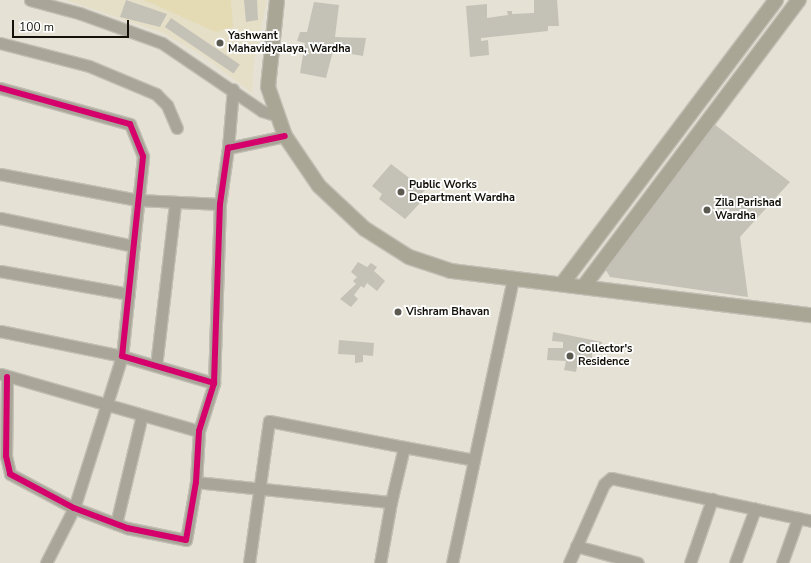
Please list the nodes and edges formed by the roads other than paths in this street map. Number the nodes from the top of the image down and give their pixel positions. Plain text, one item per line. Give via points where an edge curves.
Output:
1 (30, 0) edge
2 (277, 0) edge
3 (776, 0) edge
4 (799, 0) edge
5 (0, 43) edge
6 (0, 88) edge
7 (233, 89) junction
8 (278, 116) junction
9 (177, 128) dead end
10 (285, 136) junction
11 (228, 148) junction
12 (0, 174) edge
13 (138, 200) junction
14 (175, 204) junction
15 (220, 204) junction
16 (0, 218) edge
17 (134, 246) junction
18 (0, 271) edge
19 (512, 279) junction
20 (562, 284) junction
21 (584, 286) junction
22 (129, 294) junction
23 (811, 315) edge
24 (0, 331) edge
25 (122, 356) junction
26 (156, 366) junction
27 (3, 375) edge
28 (214, 383) junction
29 (107, 404) junction
30 (142, 415) junction
31 (198, 431) junction
32 (404, 447) junction
33 (474, 460) junction
34 (196, 482) junction
35 (258, 488) junction
36 (712, 499) junction
37 (391, 502) junction
38 (74, 508) junction
39 (755, 509) junction
40 (798, 518) junction
41 (811, 521) edge
42 (116, 524) junction
43 (576, 546) junction
44 (46, 563) edge
45 (249, 563) edge
46 (380, 563) edge
47 (452, 563) edge
48 (568, 563) edge
49 (638, 563) edge
50 (690, 563) edge
51 (735, 563) edge
52 (782, 563) edge

1 - 7 street via 79,13 162,43
2 - 8 main road via 268,87
3 - 20 main road
4 - 21 main road
5 - 9 street via 89,66 156,94 168,105
6 - 13 street via 130,124 143,157
7 - 8 street via 262,111
7 - 11 street
8 - 10 main road
10 - 11 street
10 - 19 main road via 319,186 365,229 410,257 451,271
11 - 15 street
12 - 13 street
13 - 14 street
13 - 17 street
14 - 15 street
14 - 26 street
15 - 28 street
16 - 17 street
17 - 22 street
18 - 22 street
19 - 20 main road
19 - 33 street
20 - 21 main road
21 - 23 main road
22 - 25 street
24 - 25 street
25 - 26 street
25 - 29 street
26 - 28 street
27 - 29 street
27 - 38 street via 6,456 10,474
28 - 31 street
29 - 30 street
29 - 38 street
30 - 31 street
30 - 42 street
31 - 34 street
32 - 33 street
32 - 35 street via 270,421
32 - 37 street
33 - 47 street
34 - 35 street
34 - 42 street via 186,540
35 - 37 street
35 - 45 street
36 - 39 street
36 - 43 street via 611,478 604,484
36 - 50 street
37 - 46 street
38 - 42 street
38 - 44 street
39 - 40 street
39 - 51 street
40 - 41 street
40 - 52 street
43 - 48 street
43 - 49 street

